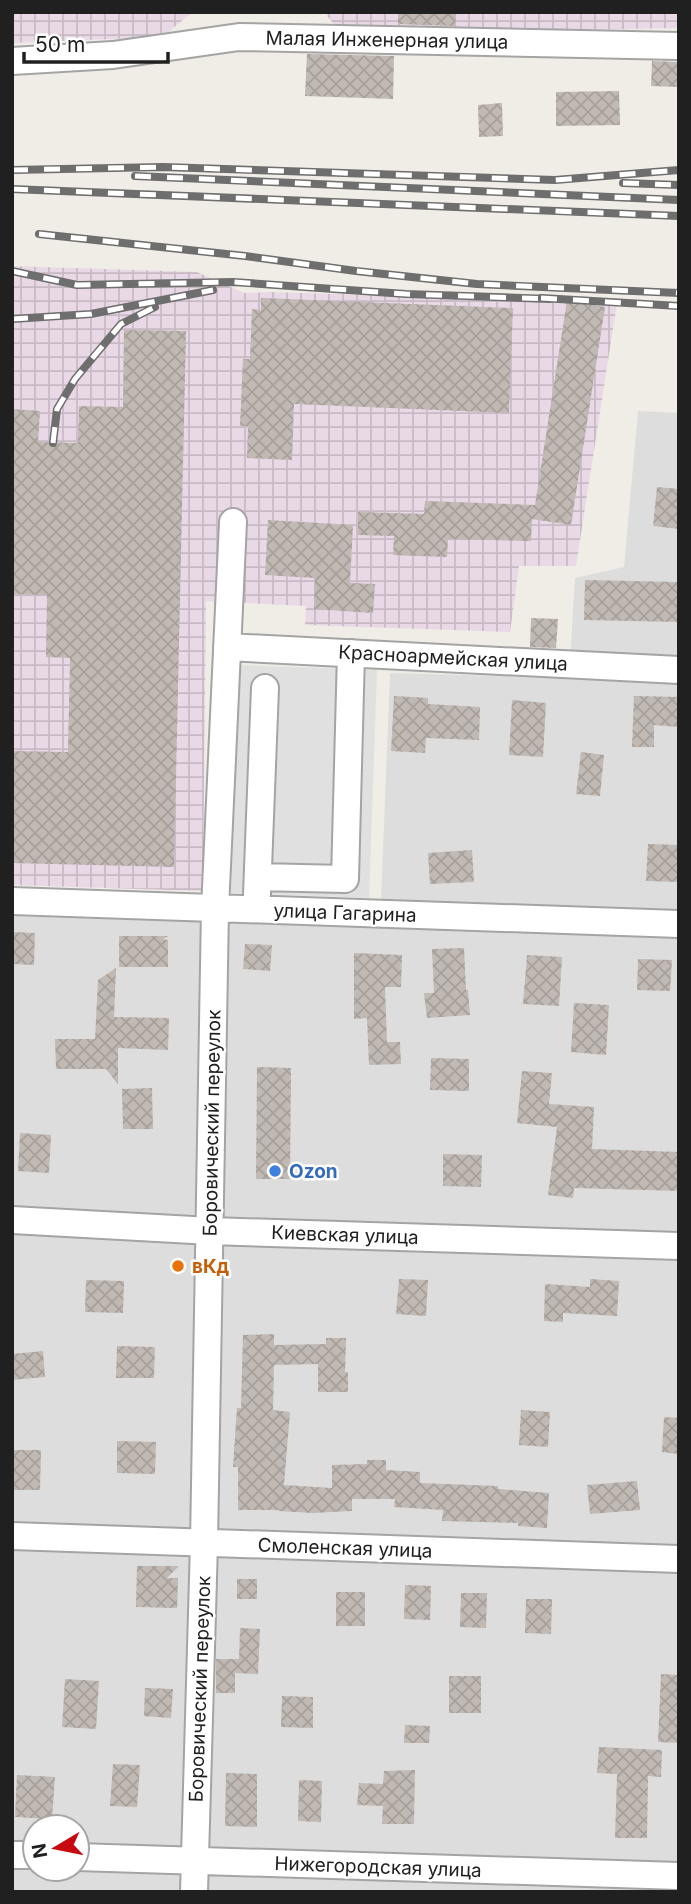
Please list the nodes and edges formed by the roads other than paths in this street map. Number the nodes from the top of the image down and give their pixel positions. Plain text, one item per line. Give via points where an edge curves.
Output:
1 (240, 25) edge
2 (679, 46) edge
3 (12, 61) edge
4 (233, 522) dead end
5 (227, 647) junction
6 (351, 653) junction
7 (679, 670) edge
8 (265, 688) dead end
9 (258, 877) junction
10 (12, 901) edge
11 (215, 909) junction
12 (256, 910) junction
13 (679, 924) edge
14 (12, 1220) edge
15 (211, 1231) junction
16 (679, 1246) edge
17 (12, 1536) edge
18 (204, 1544) junction
19 (679, 1559) edge
20 (91, 1858) edge
21 (195, 1862) junction
22 (679, 1876) edge
23 (194, 1892) edge

1 - 2 street, Малая Инженерная улица
1 - 3 street, Малая Инженерная улица via 113,55
4 - 5 street, Боровический переулок
5 - 6 street, Красноармейская улица
5 - 11 street, Боровический переулок
6 - 7 street, Красноармейская улица
6 - 9 street via 345,879
8 - 9 street
9 - 12 street
10 - 11 street, улица Гагарина
11 - 12 street, улица Гагарина
11 - 15 street, Боровический переулок
12 - 13 street, улица Гагарина
14 - 15 street, Киевская улица
15 - 16 street, Киевская улица
15 - 18 street, Боровический переулок
17 - 18 street, Смоленская улица
18 - 19 street, Смоленская улица
18 - 21 street, Боровический переулок
20 - 21 street, Нижегородская улица
21 - 22 street, Нижегородская улица
21 - 23 street, Боровический переулок

